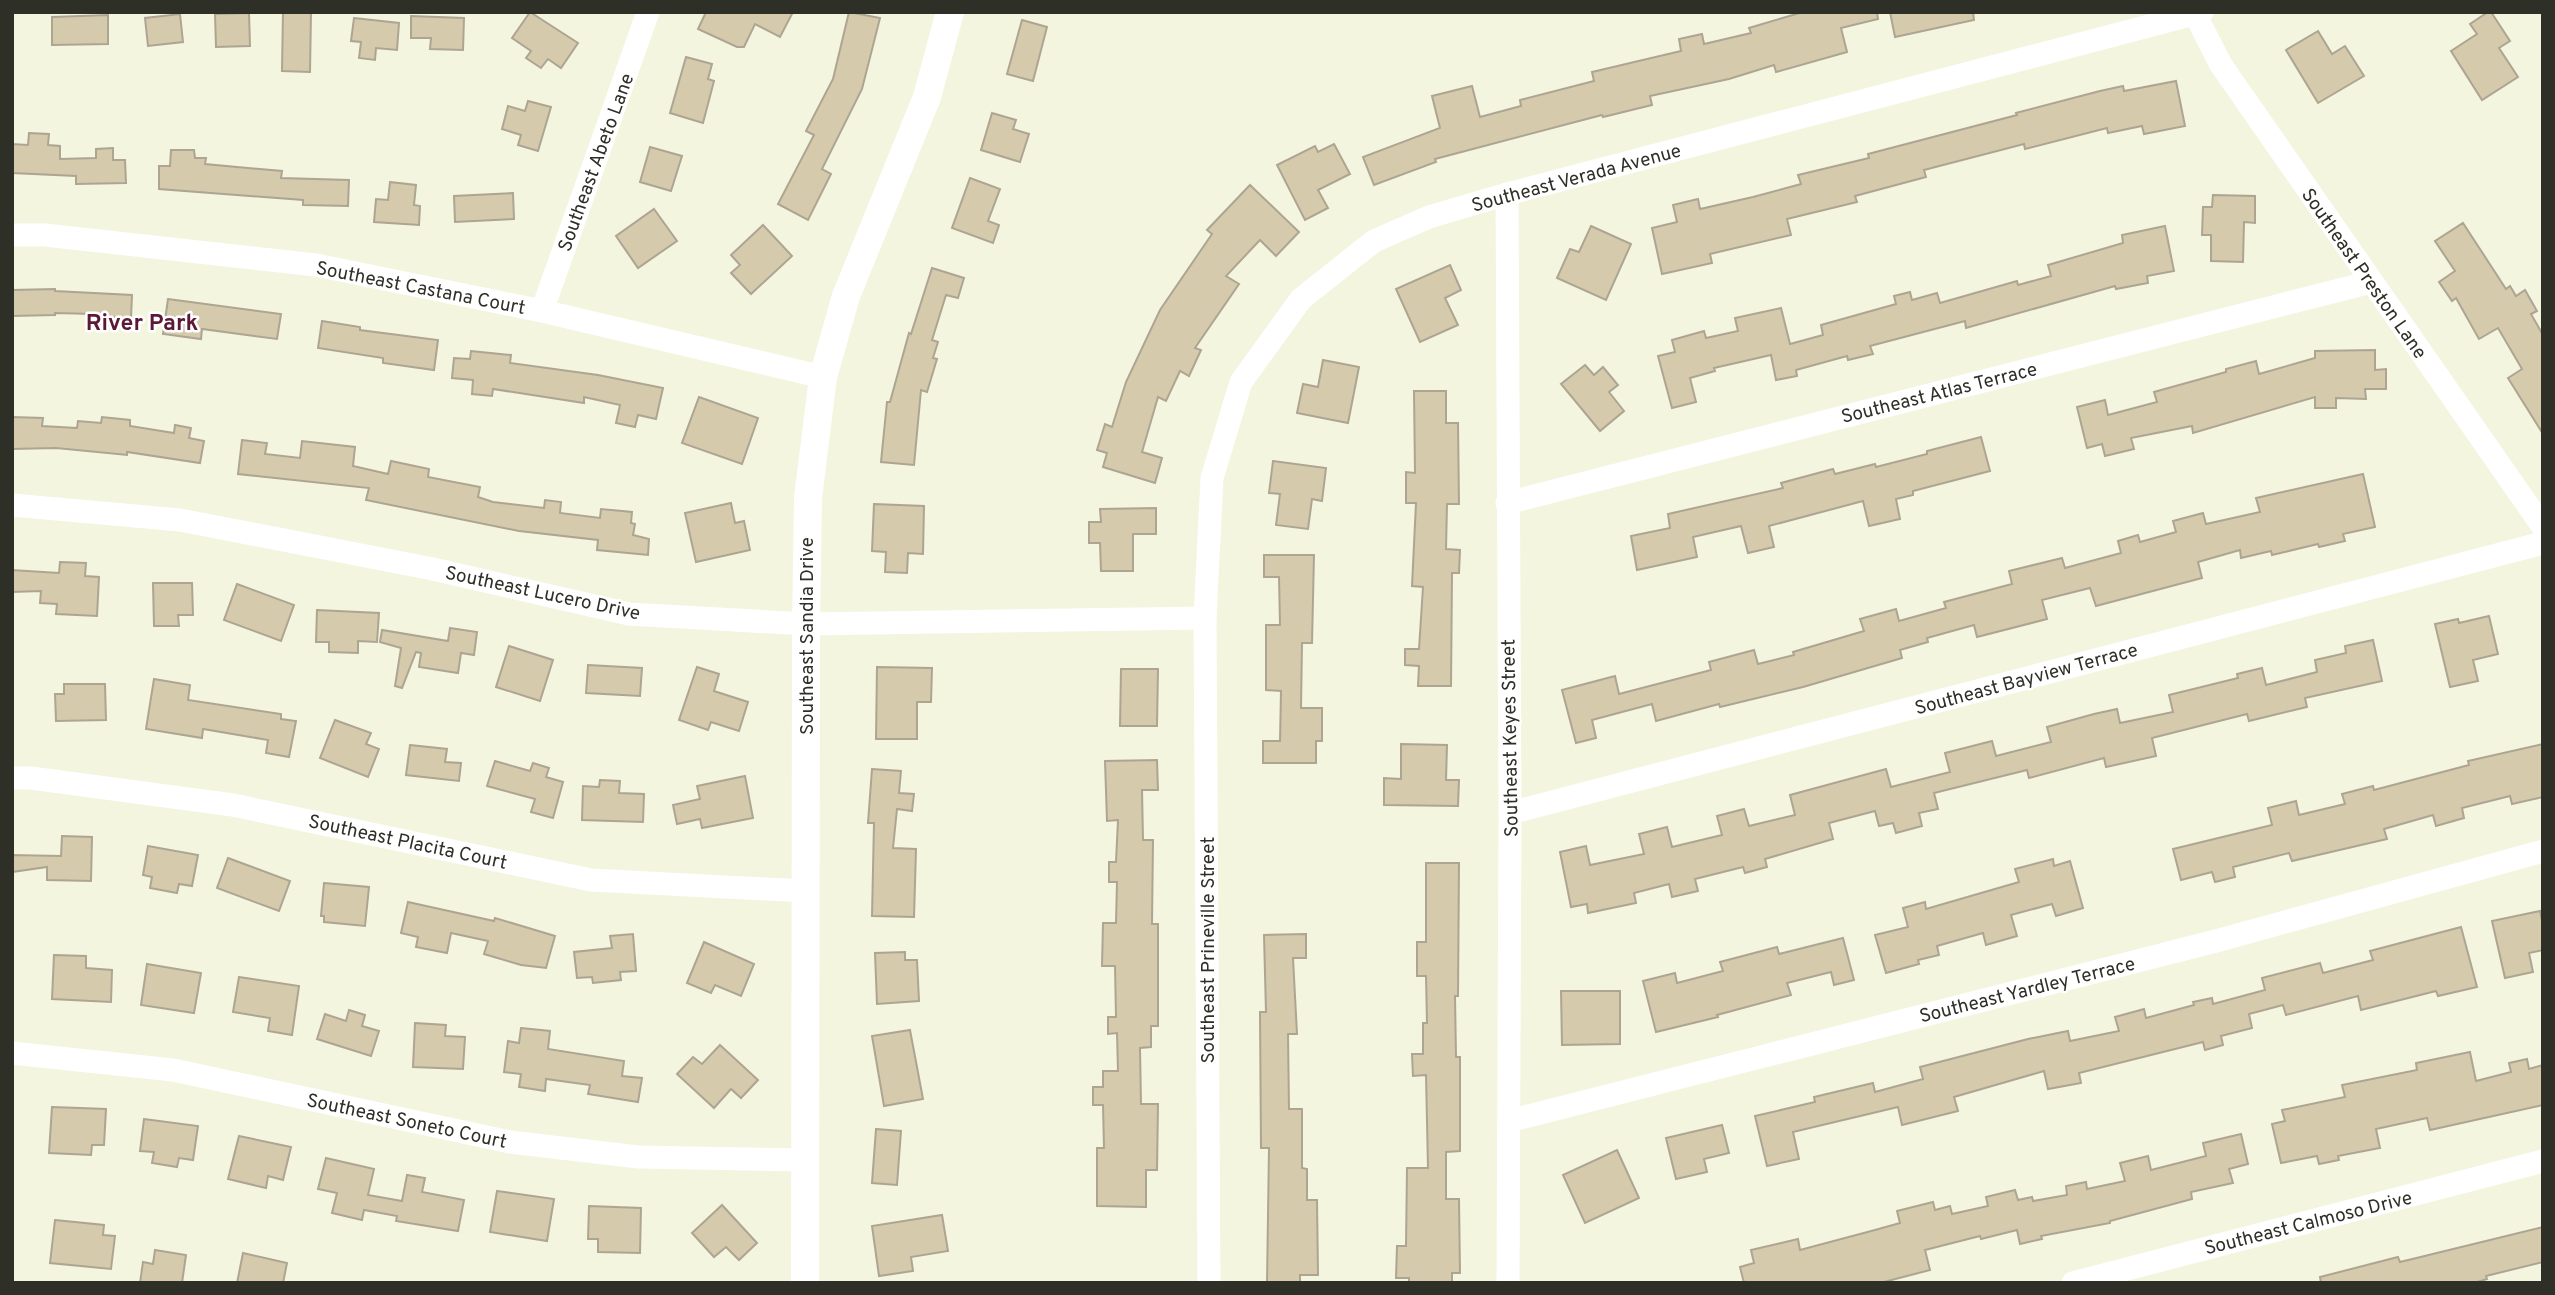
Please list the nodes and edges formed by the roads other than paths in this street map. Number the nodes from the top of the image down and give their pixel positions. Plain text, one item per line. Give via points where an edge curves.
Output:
1 (648, 12) edge
2 (950, 12) edge
3 (2199, 13) edge
4 (1507, 194) junction
5 (12, 235) edge
6 (2371, 282) junction
7 (542, 311) junction
8 (823, 377) junction
9 (1507, 503) junction
10 (12, 505) edge
11 (2543, 527) edge
12 (2543, 543) edge
13 (1205, 618) junction
14 (806, 624) junction
15 (12, 778) edge
16 (1510, 813) junction
17 (2543, 851) edge
18 (805, 891) junction
19 (12, 1053) edge
20 (1509, 1121) junction
21 (805, 1160) junction
22 (2543, 1161) edge
23 (805, 1283) edge
24 (1209, 1283) edge
25 (1508, 1283) edge
26 (2073, 1283) edge

1 - 7 street, Southeast Abeto Lane
2 - 8 street, Southeast Sandia Drive via 927,97 846,296
3 - 4 street, Southeast Verada Avenue
3 - 6 street, Southeast Preston Lane via 2221,65
4 - 9 street, Southeast Keyes Street
4 - 13 street, Southeast Verada Avenue via 1429,217 1374,241 1301,299 1241,382 1212,478
5 - 7 street, Southeast Castana Court via 316,265
6 - 9 street, Southeast Atlas Terrace
6 - 11 street, Southeast Preston Lane
7 - 8 street, Southeast Castana Court
8 - 14 street, Southeast Sandia Drive via 808,498
9 - 16 street, Southeast Keyes Street
10 - 14 street, Southeast Lucero Drive via 205,525 408,564 629,614
12 - 16 street, Southeast Bayview Terrace
13 - 14 street, Southeast Lucero Drive
13 - 24 street, Southeast Prineville Street
14 - 18 street, Southeast Sandia Drive
15 - 18 street, Southeast Placita Court via 233,805 591,880
16 - 20 street, Southeast Keyes Street
17 - 20 street, Southeast Yardley Terrace via 2216,941
18 - 21 street, Southeast Sandia Drive
19 - 21 street, Southeast Soneto Court via 173,1070 510,1142 638,1157
20 - 25 street, Southeast Keyes Street
21 - 23 street, Southeast Sandia Drive
22 - 26 street, Southeast Calmoso Drive

